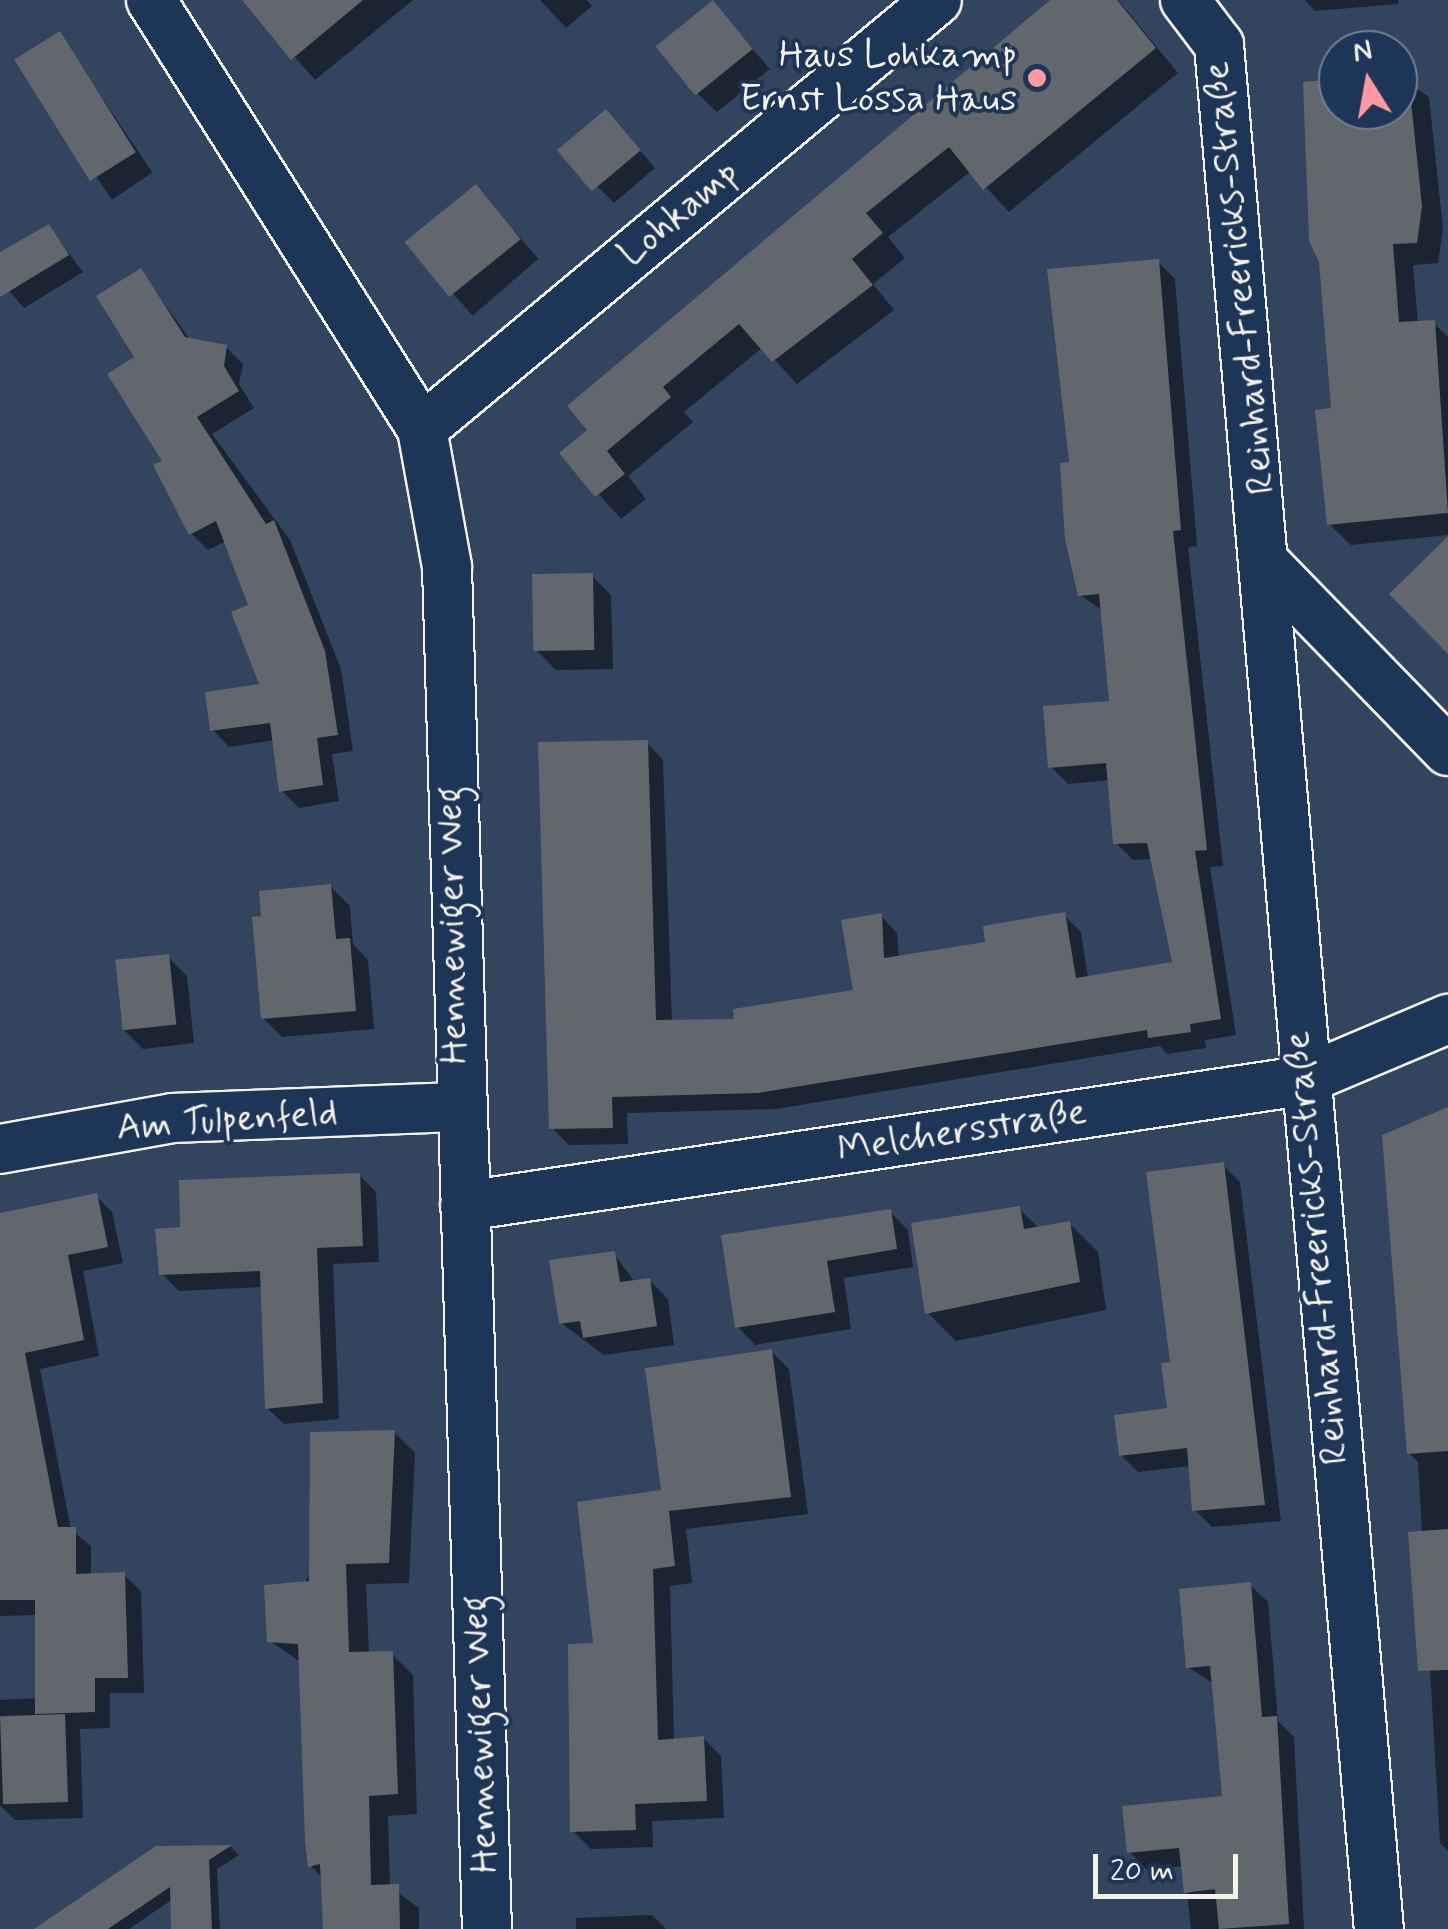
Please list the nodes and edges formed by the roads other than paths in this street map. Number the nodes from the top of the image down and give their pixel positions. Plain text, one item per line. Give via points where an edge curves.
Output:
1 (151, 0) edge
2 (937, 0) edge
3 (1186, 0) edge
4 (422, 430) junction
5 (1268, 566) junction
6 (1448, 750) edge
7 (1448, 1018) edge
8 (1301, 1081) junction
9 (456, 1108) junction
10 (0, 1149) edge
11 (465, 1206) junction
12 (486, 1929) edge
13 (1378, 1929) edge

1 - 4 street, Hennewiger Weg
2 - 4 street, Lohkamp
3 - 5 street, Reinhard-Freericks-Straße via 1219,44
4 - 9 street, Hennewiger Weg via 447,567
5 - 6 street
5 - 8 street, Reinhard-Freericks-Straße
7 - 8 street, Melchersstraße
8 - 11 street, Melchersstraße
8 - 13 street, Reinhard-Freericks-Straße
9 - 10 street, Am Tulpenfeld via 172,1118
9 - 11 street, Hennewiger Weg
11 - 12 street, Hennewiger Weg

